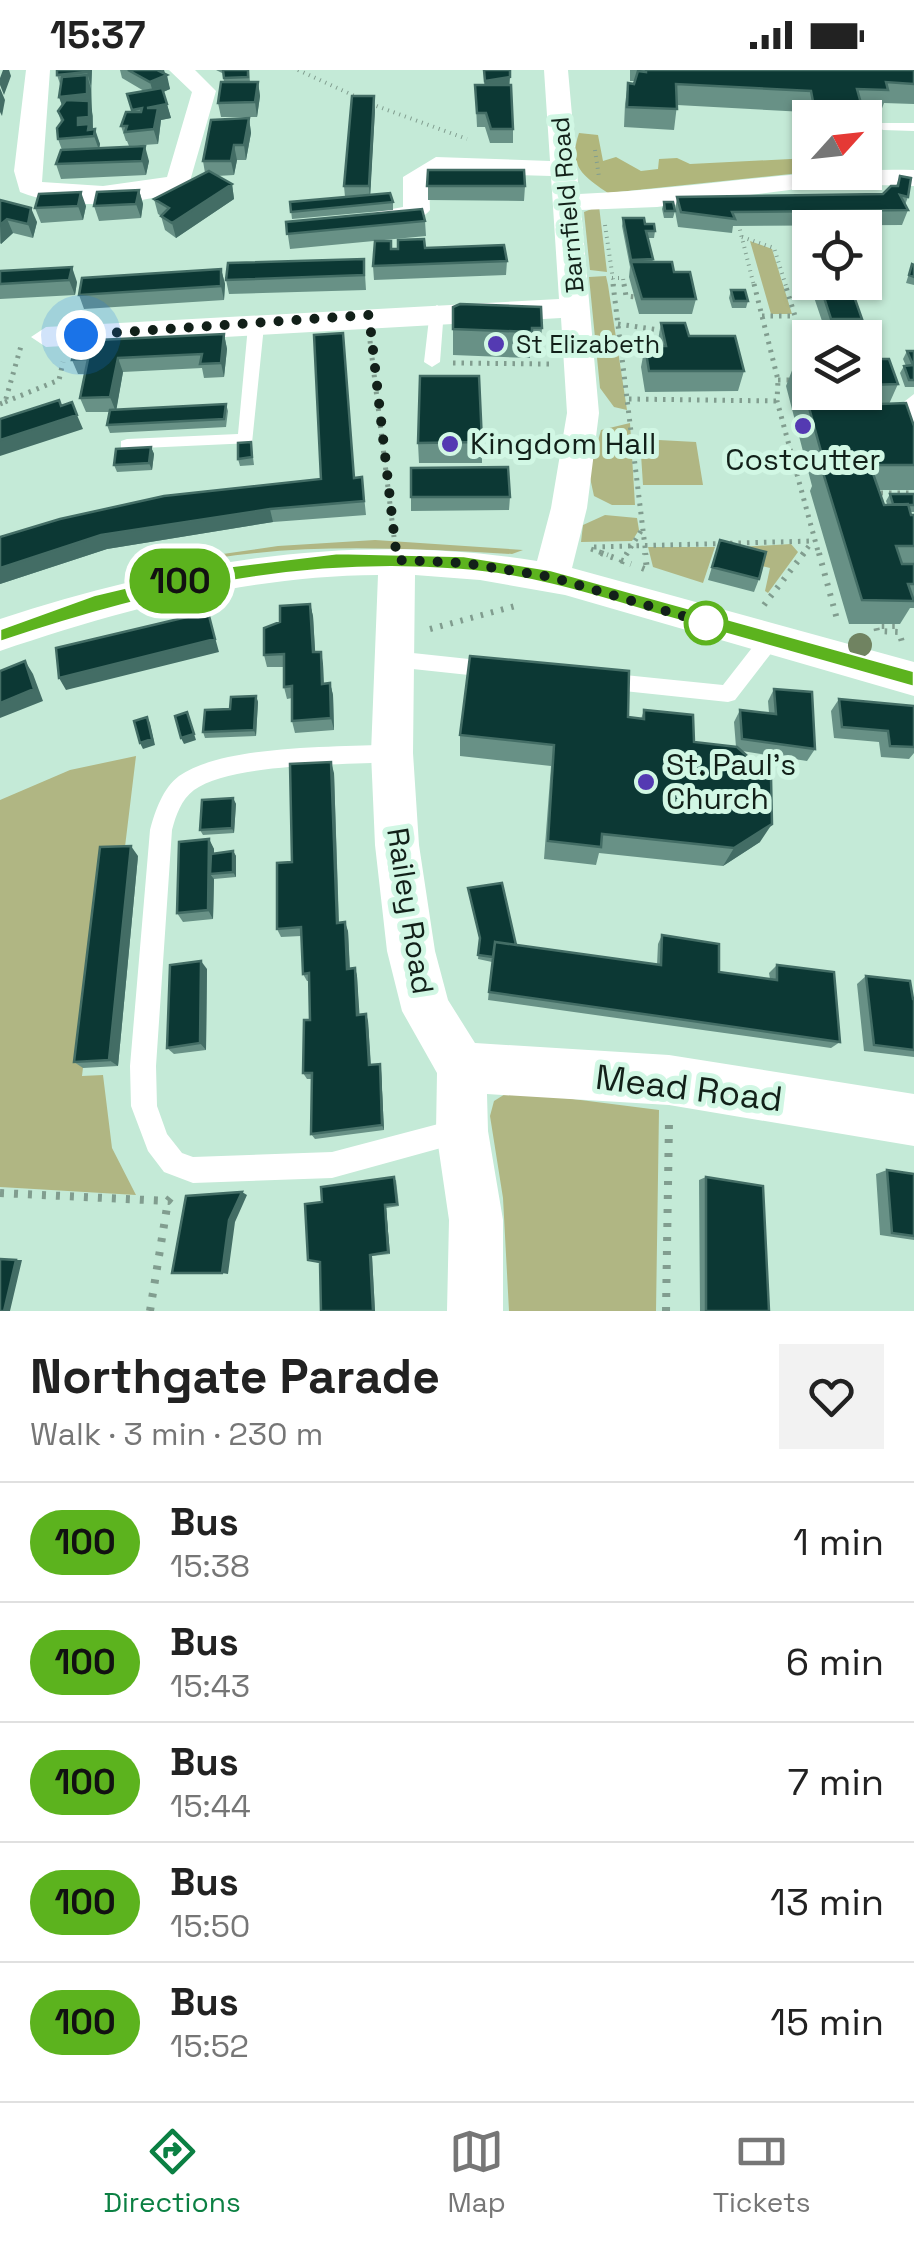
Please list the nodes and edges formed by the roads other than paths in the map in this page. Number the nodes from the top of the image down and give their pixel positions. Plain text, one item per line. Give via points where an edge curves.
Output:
1 (38, 70) edge
2 (181, 70) edge
3 (556, 70) edge
4 (883, 126) dead end
5 (914, 127) edge
6 (563, 170) junction
7 (914, 178) edge
8 (567, 203) junction
9 (344, 223) edge
10 (576, 308) junction
11 (436, 310) junction
12 (256, 326) junction
13 (46, 336) road end
14 (432, 362) road end
15 (909, 404) edge
16 (914, 438) edge
17 (126, 446) edge
18 (499, 450) dead end
19 (577, 450) junction
20 (397, 560) junction
21 (551, 577) junction
22 (766, 623) junction
23 (0, 634) edge
24 (395, 648) junction
25 (512, 672) edge
26 (914, 679) edge
27 (590, 680) edge
28 (392, 753) junction
29 (462, 1066) junction
30 (914, 1120) edge
31 (462, 1131) junction
32 (475, 1311) edge

1 - 2 street via 27,172 29,186 48,194 159,189 179,182 204,91
3 - 6 street, Barnfield Road
4 - 5 lane
6 - 8 street, Barnfield Road
6 - 9 street via 436,165 416,177 416,210 402,218
7 - 8 street via 836,176
8 - 10 street, Barnfield Road
10 - 11 street
10 - 19 street, Barnfield Road via 583,414
11 - 12 street
11 - 14 lane
12 - 13 street
12 - 17 lane via 246,439
15 - 16 lane
18 - 19 lane
19 - 21 street, Barnfield Road
20 - 21 street
20 - 23 street via 338,560 199,577
20 - 24 street, Railey Road
21 - 22 street via 614,577
22 - 26 street
22 - 27 lane via 728,694
24 - 25 lane
24 - 28 street, Railey Road
28 - 29 street, Railey Road via 411,951 426,1011
28 - 31 lane via 220,768 186,784 164,816 144,1106 173,1163 193,1170 332,1165
29 - 30 street, Mead Road via 669,1080
29 - 31 street
31 - 32 street via 476,1220

